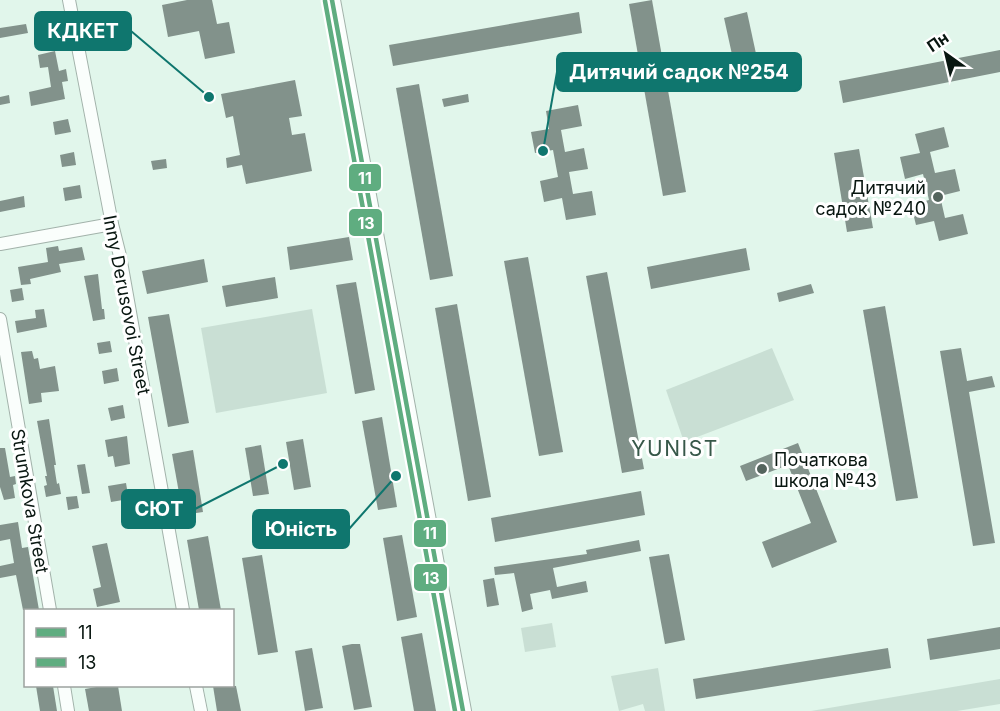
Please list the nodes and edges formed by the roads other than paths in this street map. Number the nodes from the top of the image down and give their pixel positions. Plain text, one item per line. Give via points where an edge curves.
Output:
1 (69, 0) edge
2 (332, 0) edge
3 (112, 224) junction
4 (0, 244) edge
5 (0, 319) edge
6 (50, 609) edge
7 (183, 609) edge
8 (64, 687) edge
9 (196, 687) edge
10 (68, 711) edge
11 (201, 711) edge
12 (463, 711) edge

1 - 3 street, Inny Derusovoi Street
2 - 12 street
3 - 4 street
3 - 7 street, Inny Derusovoi Street
5 - 6 street, Strumkova Street
8 - 10 street
9 - 11 street

